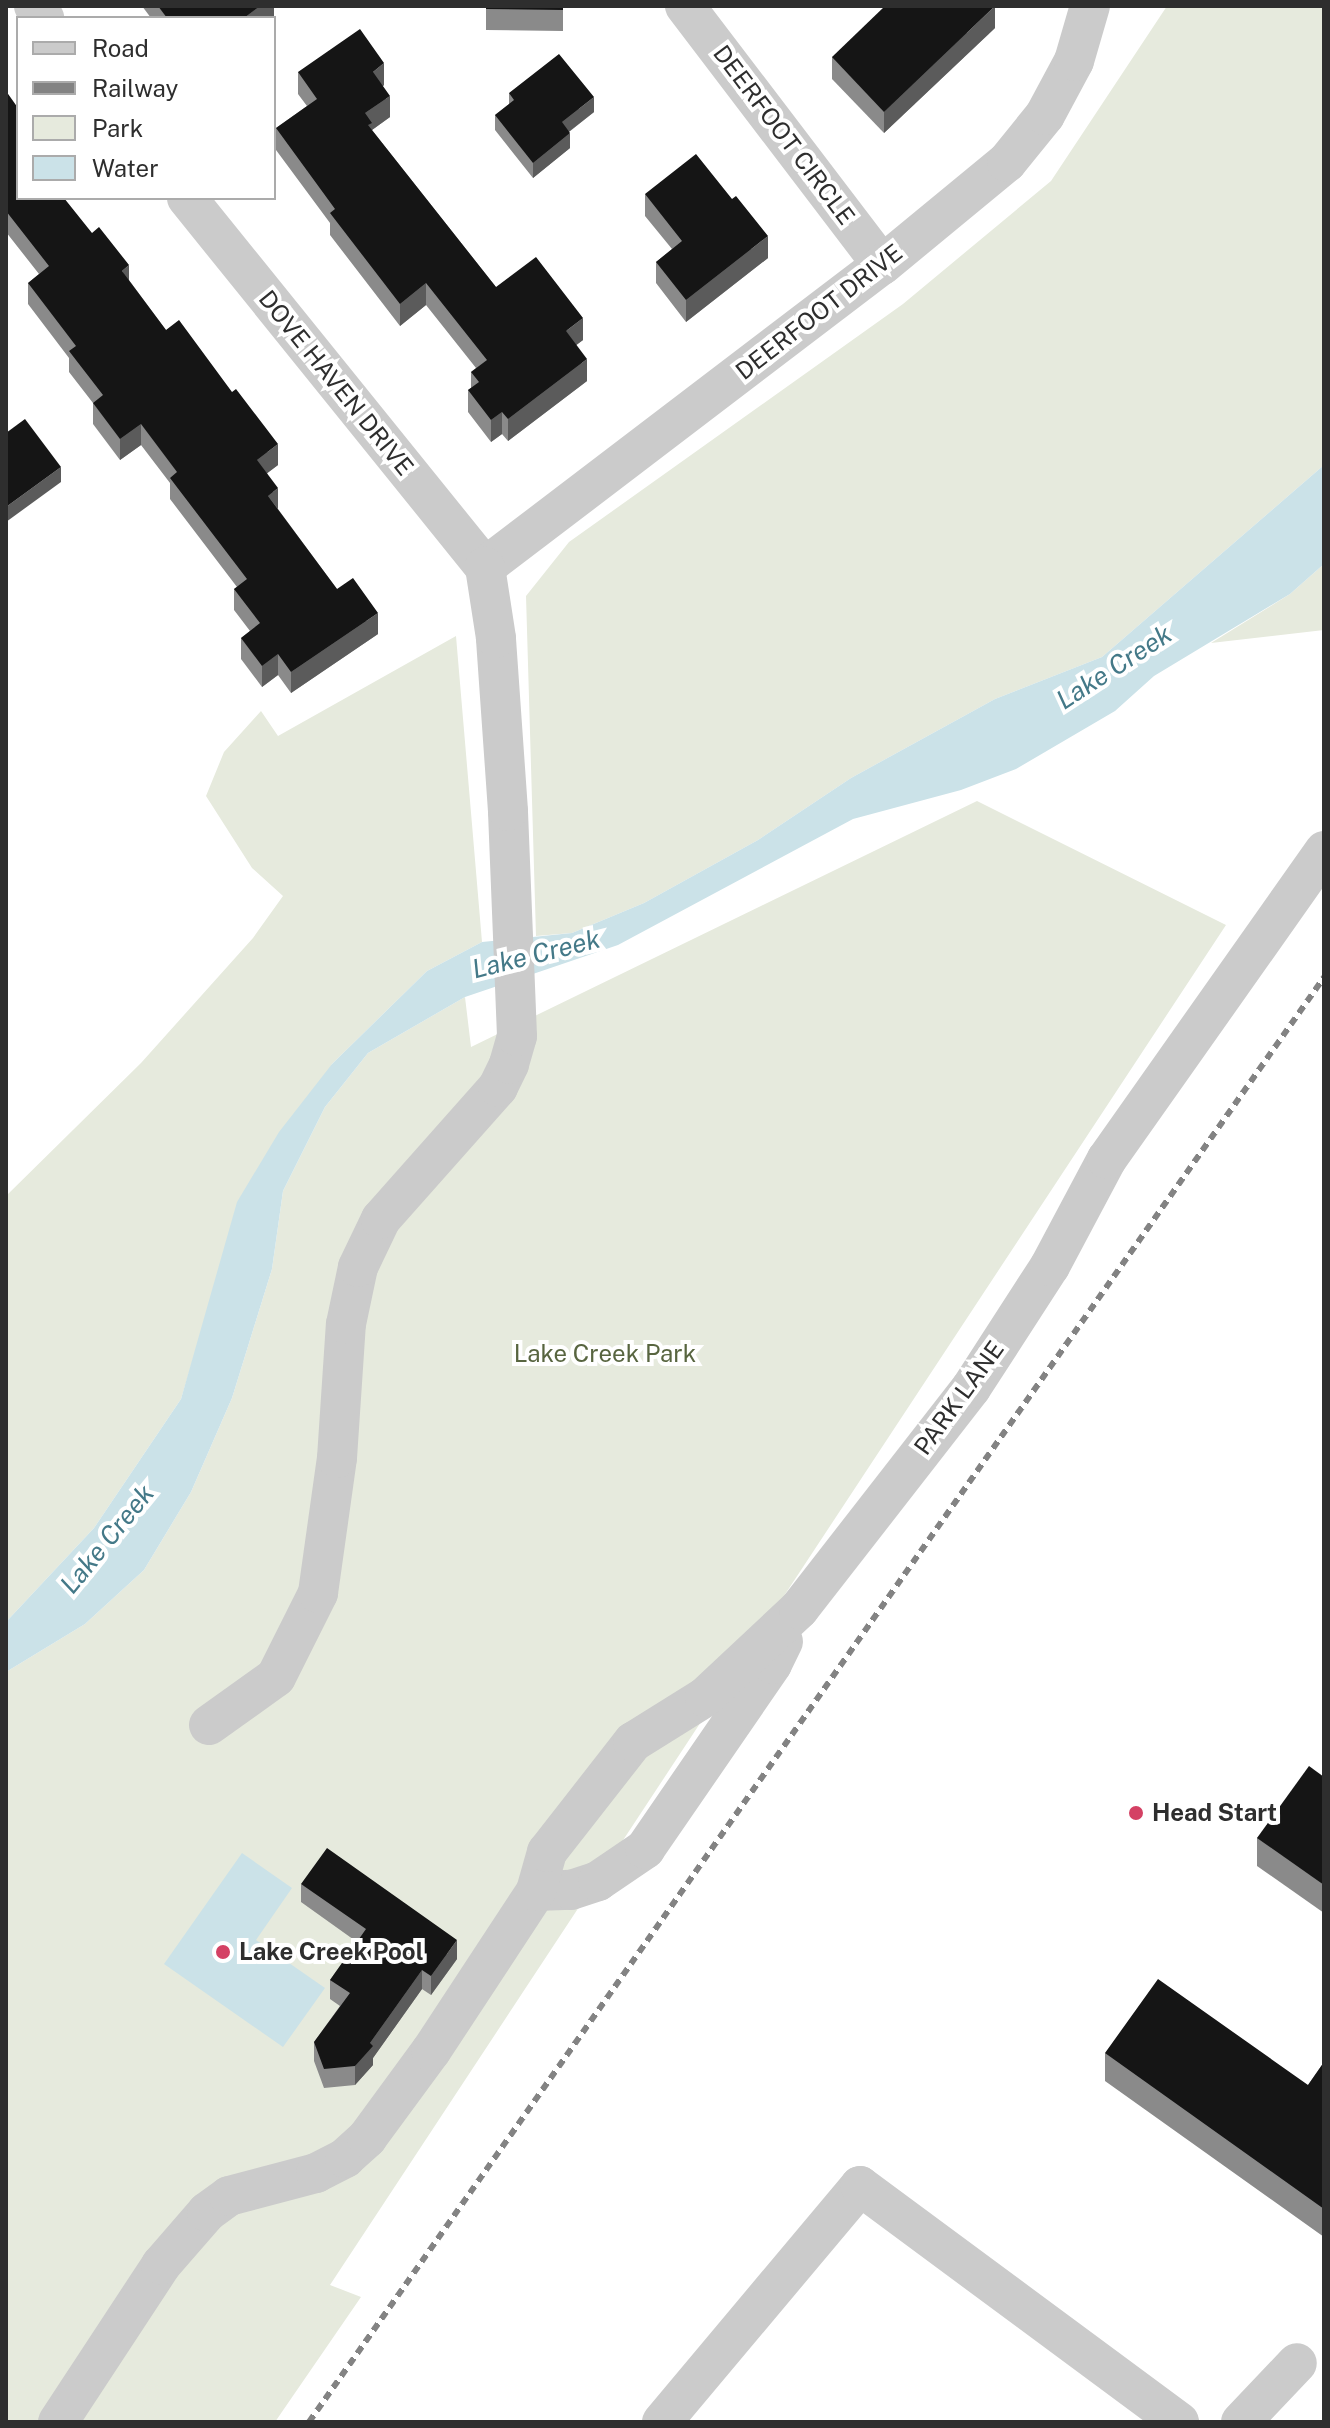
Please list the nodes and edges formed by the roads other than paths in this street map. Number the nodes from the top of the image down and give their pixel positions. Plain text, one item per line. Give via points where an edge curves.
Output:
1 (685, 6) edge
2 (1090, 6) edge
3 (189, 200) edge
4 (882, 265) junction
5 (485, 567) junction
6 (1324, 851) edge
7 (799, 1609) junction
8 (209, 1725) dead end
9 (536, 1891) junction
10 (1297, 2363) dead end
11 (58, 2422) edge
12 (662, 2422) edge
13 (1179, 2422) edge
14 (1241, 2422) edge

1 - 4 street, DEERFOOT CIRCLE
2 - 4 street, DEERFOOT DRIVE via 1074,61 1045,115 1007,162
3 - 5 street, DOVE HAVEN DRIVE
4 - 5 street, DEERFOOT DRIVE
5 - 8 street via 496,638 517,1036 498,1087 381,1219 358,1267 346,1324 337,1458 318,1593 276,1677
6 - 7 street, PARK LANE via 1107,1159 1050,1266 971,1388
7 - 9 street, PARK LANE via 705,1697 633,1742 547,1852
7 - 9 street via 772,1664 645,1849 598,1881 571,1890
9 - 11 street, PARK LANE via 367,2138 345,2158 316,2173 229,2196 207,2212 161,2265
10 - 14 street
12 - 13 street via 860,2186

